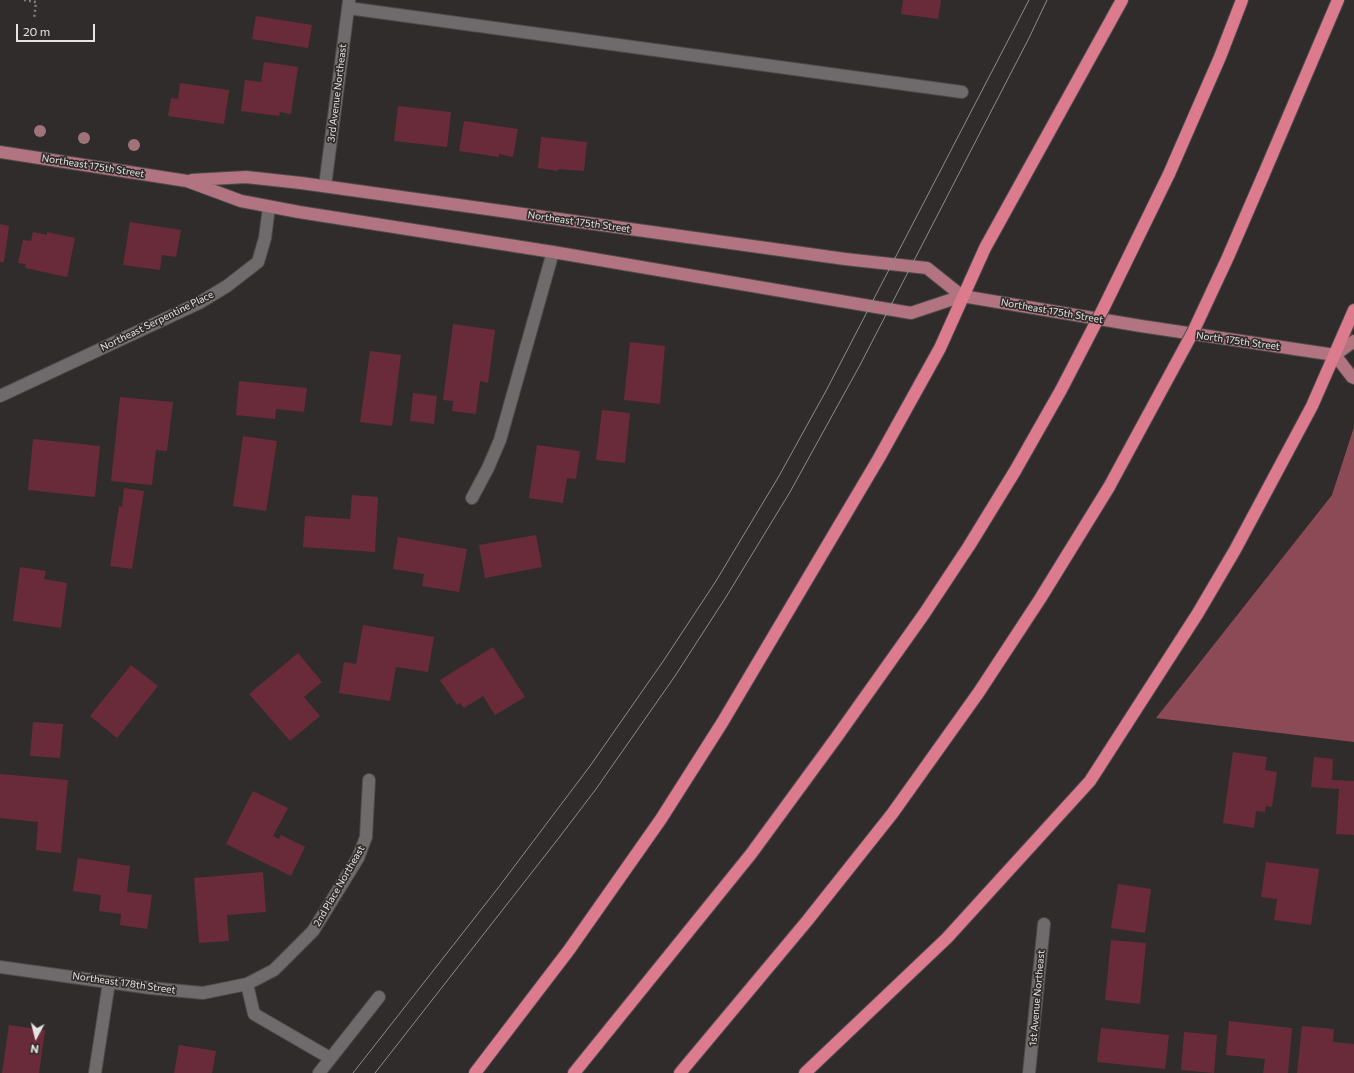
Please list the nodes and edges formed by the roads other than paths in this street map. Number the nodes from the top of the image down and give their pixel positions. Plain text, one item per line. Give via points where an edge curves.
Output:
1 (1122, 0) edge
2 (1242, 0) edge
3 (1338, 0) edge
4 (349, 4) edge
5 (962, 92) dead end
6 (0, 152) edge
7 (187, 181) junction
8 (325, 186) junction
9 (269, 207) junction
10 (553, 252) junction
11 (962, 296) junction
12 (1354, 310) edge
13 (1141, 326) joint
14 (1354, 341) edge
15 (1335, 355) junction
16 (1354, 378) edge
17 (0, 396) edge
18 (472, 498) dead end
19 (369, 780) dead end
20 (1044, 924) dead end
21 (0, 967) edge
22 (109, 982) junction
23 (247, 984) junction
24 (379, 997) dead end
25 (330, 1058) junction
26 (95, 1073) edge
27 (319, 1073) edge
28 (475, 1073) edge
29 (574, 1073) edge
30 (680, 1073) edge
31 (805, 1073) edge
32 (1030, 1073) edge

1 - 11 highway via 985,248
2 - 29 highway, bridge via 1169,174 1100,316 1015,471 969,546 924,614 751,854
3 - 30 highway, bridge via 1264,176 1193,332 1109,487 979,692 892,814 808,921
4 - 5 street
4 - 8 street, 3rd Avenue Northeast
6 - 7 main road, Northeast 175th Street
7 - 8 main road, Northeast 175th Street via 246,177
7 - 9 main road, Northeast 175th Street via 241,201
8 - 11 main road, Northeast 175th Street via 845,259 927,268
9 - 10 main road, Northeast 175th Street
9 - 17 street, Northeast Serpentine Place via 265,238 258,262 227,286 199,303
10 - 11 main road, Northeast 175th Street via 911,313
10 - 18 street via 500,440
11 - 13 main road, Northeast 175th Street
11 - 28 highway via 940,348 879,458 722,723 661,819 569,950
12 - 15 highway
13 - 15 main road, North 175th Street
14 - 15 main road
15 - 16 main road
15 - 31 highway via 1312,406 1235,550 1198,613 1090,781 948,938
19 - 23 street, 2nd Place Northeast via 366,837 358,858 313,932 274,970
20 - 32 street, 1st Avenue Northeast
21 - 22 street, Northeast 178th Street
22 - 23 street, Northeast 178th Street via 203,993
22 - 26 street
23 - 25 street via 254,1014
24 - 25 street
25 - 27 street

